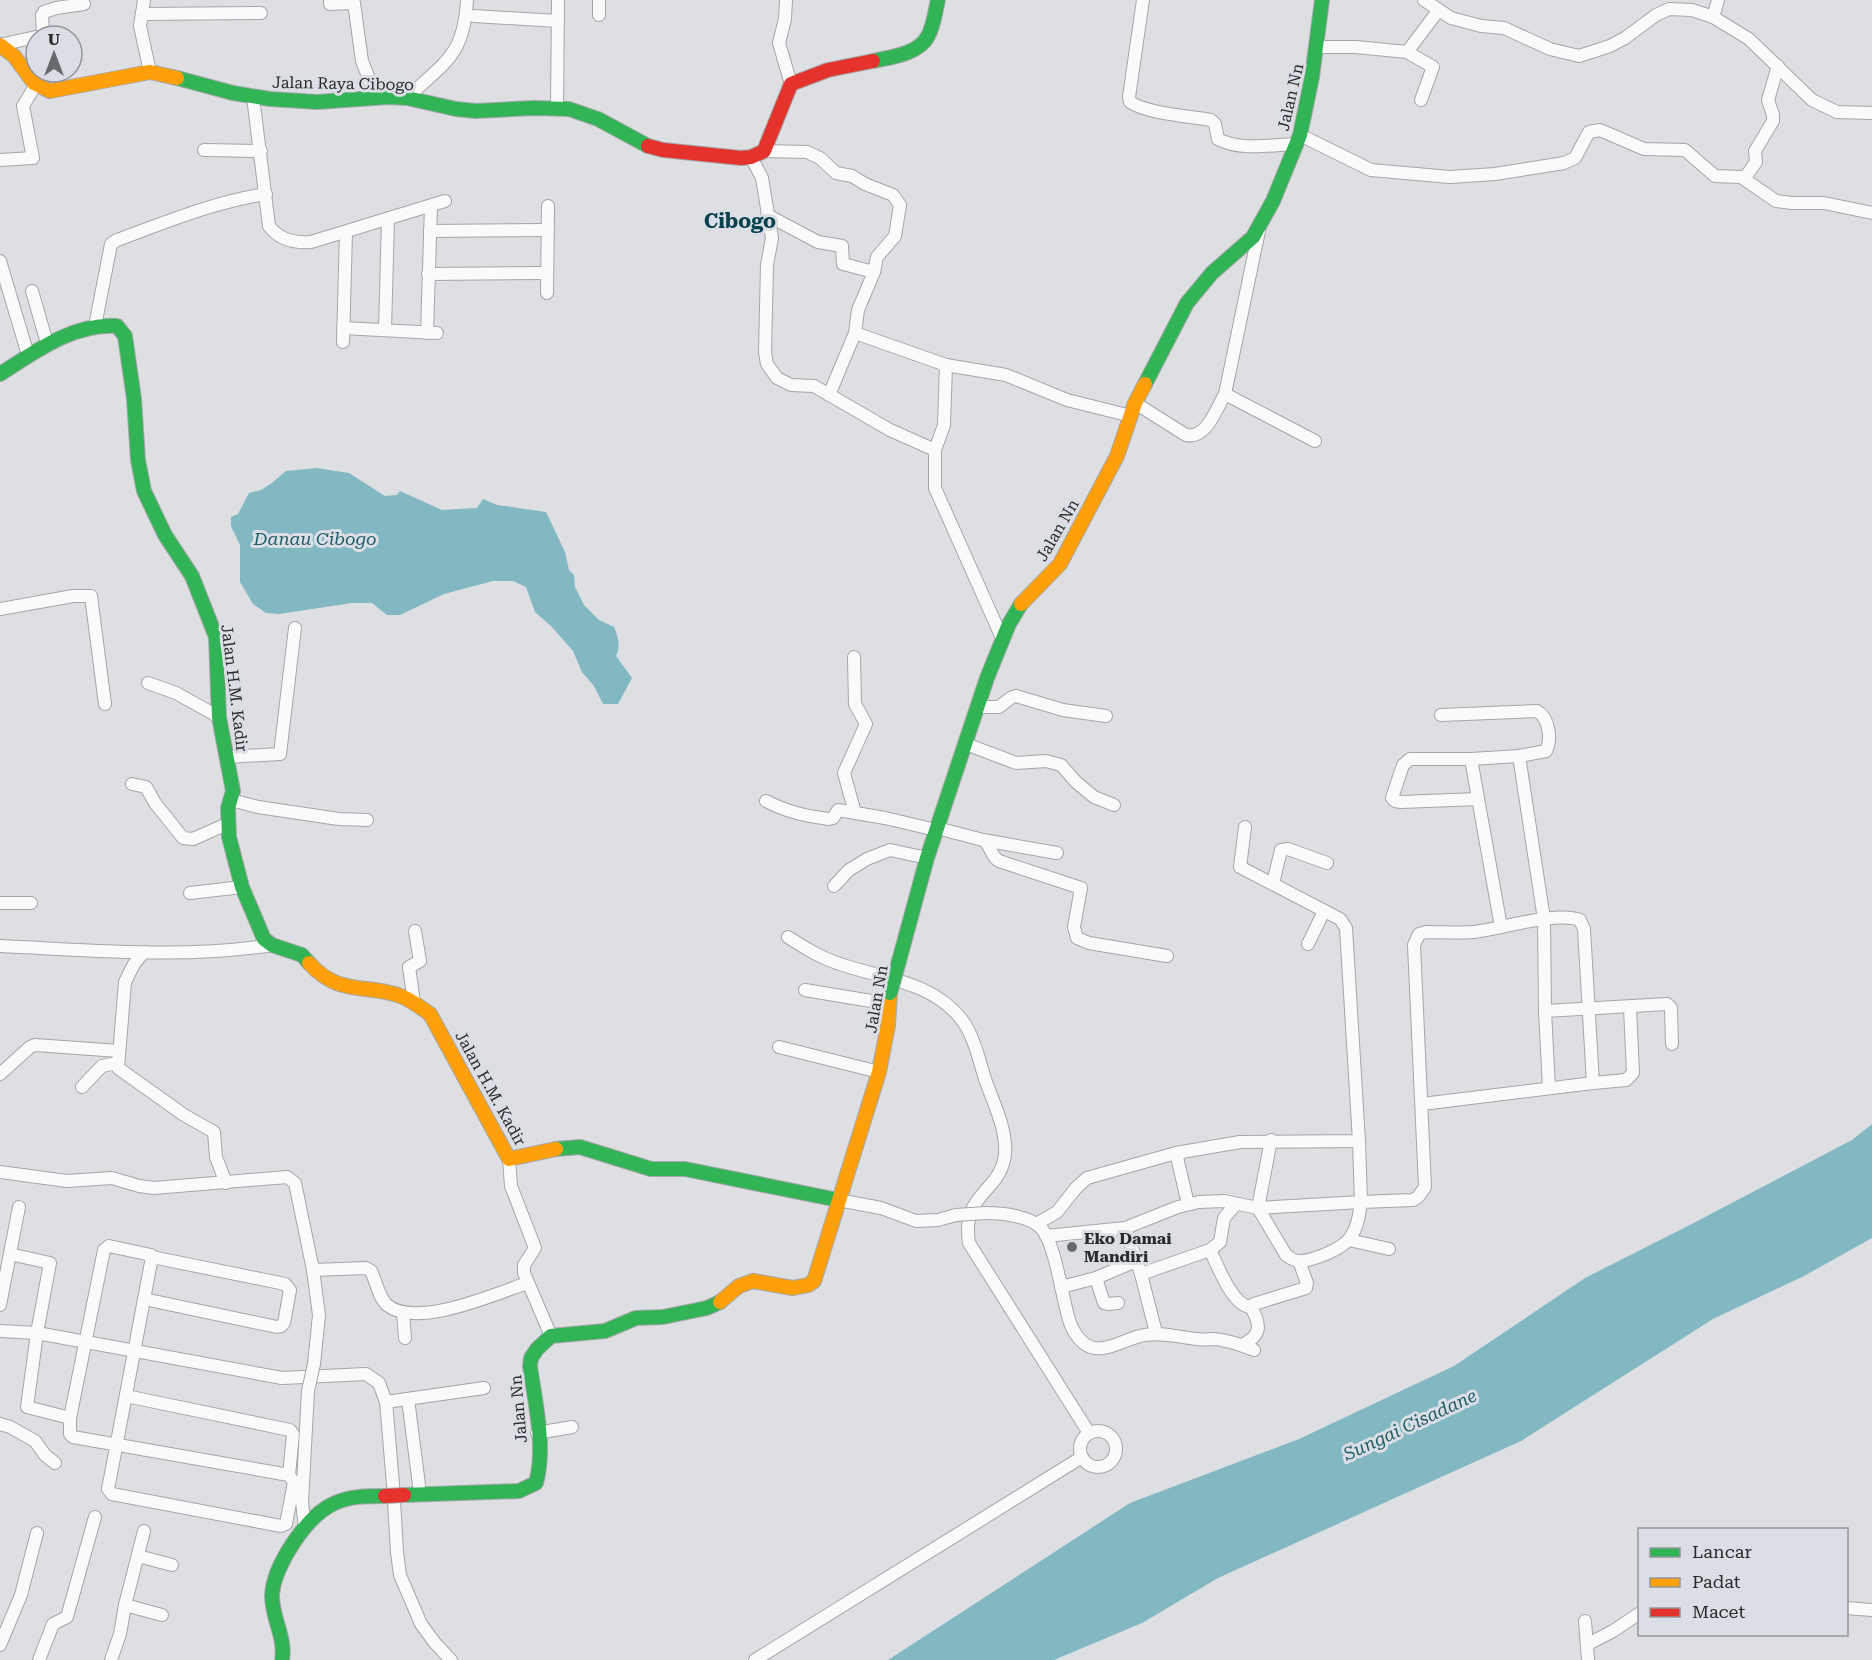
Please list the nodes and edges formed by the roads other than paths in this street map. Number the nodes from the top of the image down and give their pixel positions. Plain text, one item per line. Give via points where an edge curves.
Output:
1 (144, 0) edge
2 (330, 0) edge
3 (467, 0) edge
4 (558, 0) edge
5 (599, 0) edge
6 (786, 0) edge
7 (938, 0) edge
8 (1143, 0) edge
9 (1322, 0) edge
10 (1424, 0) edge
11 (1659, 0) edge
12 (1718, 0) edge
13 (84, 4) dead end
14 (1438, 11) junction
15 (261, 13) dead end
16 (142, 14) junction
17 (599, 15) dead end
18 (1656, 15) junction
19 (474, 16) dead end
20 (1713, 16) junction
21 (558, 21) junction
22 (42, 24) edge
23 (24, 40) edge
24 (0, 45) edge
25 (1317, 47) junction
26 (1407, 52) junction
27 (1778, 66) junction
28 (150, 72) junction
29 (791, 84) junction
30 (35, 86) junction
31 (253, 97) junction
32 (376, 98) junction
33 (407, 98) junction
34 (1421, 100) dead end
35 (557, 108) junction
36 (1872, 113) edge
37 (1297, 139) junction
38 (204, 150) dead end
39 (261, 151) junction
40 (764, 151) junction
41 (751, 157) junction
42 (0, 160) edge
43 (1744, 179) junction
44 (266, 194) junction
45 (446, 201) dead end
46 (431, 206) junction
47 (548, 206) dead end
48 (1872, 213) edge
49 (768, 215) junction
50 (388, 219) junction
51 (1260, 228) junction
52 (548, 230) junction
53 (430, 231) junction
54 (346, 232) junction
55 (0, 261) edge
56 (874, 272) junction
57 (547, 273) junction
58 (428, 274) junction
59 (32, 291) dead end
60 (547, 293) dead end
61 (95, 326) junction
62 (343, 328) junction
63 (385, 330) junction
64 (855, 333) junction
65 (343, 342) dead end
66 (47, 343) junction
67 (28, 355) junction
68 (946, 365) junction
69 (0, 374) edge
70 (1225, 394) junction
71 (829, 395) junction
72 (1133, 409) junction
73 (1315, 441) dead end
74 (935, 450) junction
75 (0, 609) edge
76 (295, 628) dead end
77 (1002, 638) junction
78 (854, 657) dead end
79 (148, 683) dead end
80 (105, 704) dead end
81 (978, 707) junction
82 (1441, 715) dead end
83 (219, 717) junction
84 (1106, 717) dead end
85 (966, 744) junction
86 (1519, 756) junction
87 (227, 757) junction
88 (1471, 759) junction
89 (132, 784) dead end
90 (1478, 799) junction
91 (231, 800) junction
92 (766, 801) dead end
93 (1114, 806) dead end
94 (855, 813) junction
95 (367, 820) dead end
96 (227, 824) junction
97 (1245, 827) dead end
98 (936, 829) junction
99 (983, 840) junction
100 (1057, 853) dead end
101 (927, 858) junction
102 (1327, 863) dead end
103 (1273, 884) junction
104 (834, 886) dead end
105 (243, 887) junction
106 (190, 893) dead end
107 (0, 903) edge
108 (31, 903) dead end
109 (1324, 911) junction
110 (1544, 919) junction
111 (1501, 927) junction
112 (415, 931) dead end
113 (788, 936) dead end
114 (1308, 944) dead end
115 (272, 945) junction
116 (0, 946) edge
117 (144, 951) junction
118 (1167, 956) dead end
119 (805, 990) dead end
120 (890, 999) junction
121 (414, 1002) junction
122 (1630, 1006) junction
123 (1588, 1009) junction
124 (1545, 1011) junction
125 (1672, 1044) dead end
126 (778, 1047) dead end
127 (118, 1057) junction
128 (879, 1072) junction
129 (0, 1074) edge
130 (1593, 1083) junction
131 (82, 1087) dead end
132 (1549, 1088) junction
133 (1422, 1104) junction
134 (1271, 1140) junction
135 (1359, 1141) junction
136 (1176, 1153) junction
137 (509, 1159) junction
138 (0, 1172) edge
139 (226, 1183) junction
140 (838, 1200) junction
141 (1361, 1202) junction
142 (1188, 1204) junction
143 (1236, 1204) junction
144 (19, 1207) dead end
145 (1258, 1208) junction
146 (1036, 1224) junction
147 (1125, 1228) junction
148 (1046, 1236) junction
149 (1349, 1240) junction
150 (1389, 1249) dead end
151 (1210, 1250) junction
152 (10, 1254) junction
153 (152, 1257) junction
154 (1136, 1261) junction
155 (1299, 1261) junction
156 (313, 1270) junction
157 (1141, 1274) junction
158 (1096, 1278) junction
159 (527, 1283) junction
160 (1060, 1287) junction
161 (144, 1299) junction
162 (1118, 1303) dead end
163 (0, 1305) edge
164 (1251, 1307) junction
165 (403, 1312) junction
166 (0, 1331) edge
167 (37, 1333) junction
168 (1156, 1333) junction
169 (551, 1336) junction
170 (405, 1338) dead end
171 (86, 1341) junction
172 (1242, 1345) junction
173 (1254, 1350) dead end
174 (135, 1351) junction
175 (484, 1388) dead end
176 (126, 1396) junction
177 (408, 1399) junction
178 (386, 1402) junction
179 (70, 1418) junction
180 (0, 1424) edge
181 (572, 1428) dead end
182 (537, 1433) junction
183 (1089, 1433) junction
184 (117, 1444) junction
185 (1082, 1458) junction
186 (55, 1463) dead end
187 (289, 1475) junction
188 (419, 1485) dead end
189 (95, 1518) dead end
190 (305, 1528) junction
191 (144, 1531) dead end
192 (37, 1533) dead end
193 (138, 1556) junction
194 (172, 1565) dead end
195 (125, 1605) junction
196 (1848, 1608) edge
197 (1872, 1610) edge
198 (1638, 1613) edge
199 (162, 1615) dead end
200 (1585, 1621) dead end
201 (1588, 1644) junction
202 (0, 1645) edge
203 (39, 1660) edge
204 (111, 1660) edge
205 (282, 1660) edge
206 (451, 1660) edge
207 (755, 1660) edge
208 (1588, 1660) edge

1 - 16 street
2 - 32 street via 330,4 354,3 362,61
3 - 33 street via 462,36 453,54
4 - 21 street
5 - 17 street
6 - 29 street via 778,40
7 - 29 street via 926,42 917,48 810,75
8 - 37 street via 1130,102 1154,111 1211,120 1222,141 1244,146
9 - 25 street, Jalan Nn
10 - 14 street
11 - 18 street
12 - 20 street
13 - 22 street via 44,12
14 - 18 street via 1481,26 1504,28 1550,49 1579,56 1610,46
14 - 26 street
15 - 16 street
16 - 28 street via 141,31
18 - 20 street via 1680,8
19 - 21 street
20 - 27 street via 1749,39
21 - 35 street
23 - 24 street
24 - 30 street via 15,55
25 - 26 street
25 - 37 street, Jalan Nn
26 - 34 street via 1433,67
27 - 36 street via 1812,100 1827,108
27 - 43 street via 1768,100 1773,121 1755,151 1756,162
28 - 30 street, Jalan Raya Cibogo via 60,90
28 - 31 street, Jalan Raya Cibogo
29 - 40 street
30 - 42 street via 23,106 33,158
31 - 32 street, Jalan Raya Cibogo via 317,102
31 - 39 street
32 - 33 street, Jalan Raya Cibogo
33 - 35 street, Jalan Raya Cibogo via 476,111
35 - 41 street, Jalan Raya Cibogo via 582,112 663,150
37 - 43 street via 1371,170 1458,177 1564,163 1575,158 1589,132 1600,130 1638,147 1685,150 1715,176
37 - 51 street, Jalan Nn
38 - 39 street
39 - 44 street
40 - 41 street, Jalan Raya Cibogo
40 - 56 street via 807,152 836,173 893,195 900,205 895,236 877,257
41 - 49 street via 762,178
43 - 48 street via 1776,201 1824,203
44 - 54 street via 270,226 280,236 295,242 311,242
44 - 61 street via 210,206 111,244
45 - 46 street
46 - 50 street
46 - 53 street
47 - 52 street
49 - 56 street via 818,242 842,246 843,264
49 - 71 street via 772,238 767,276 768,364 777,378 791,385 814,386
50 - 54 street
50 - 63 street
51 - 70 street
51 - 72 street, Jalan Nn via 1212,273 1187,303
52 - 53 street
52 - 57 street
53 - 58 street
54 - 62 street
55 - 67 street
56 - 64 street via 858,310
57 - 58 street
57 - 60 street
58 - 63 street via 432,333
59 - 66 street
61 - 66 street
61 - 83 street, Jalan H.M. Kadir via 117,326 124,336 144,491 165,535 192,576 211,621 217,650
62 - 63 street
62 - 65 street
64 - 68 street
64 - 71 street
66 - 67 street
67 - 69 street
68 - 72 street via 1006,375 1068,400
68 - 74 street via 944,425
70 - 72 street via 1202,432 1192,436
70 - 73 street
71 - 74 street
72 - 77 street, Jalan Nn via 1117,456 1060,564 1022,602
74 - 77 street via 935,488
75 - 80 street via 91,596
76 - 87 street via 280,754
77 - 81 street, Jalan Nn
78 - 94 street via 855,704 866,724 844,773
79 - 83 street via 176,693
81 - 84 street via 999,707 1016,696
81 - 85 street, Jalan Nn
82 - 86 street via 1538,711 1544,714 1549,746 1546,751
83 - 87 street, Jalan H.M. Kadir
85 - 93 street via 1016,763 1061,765 1095,797
85 - 98 street, Jalan Nn
86 - 88 street
86 - 110 street
87 - 91 street, Jalan H.M. Kadir
88 - 90 street
88 - 90 street via 1410,759 1402,765 1392,798 1401,802
89 - 96 street via 146,786 183,838 193,839
90 - 111 street
91 - 95 street via 339,819
91 - 96 street, Jalan H.M. Kadir
92 - 94 street via 795,814 829,819 838,810
94 - 98 street
96 - 105 street, Jalan H.M. Kadir
97 - 103 street via 1240,867
98 - 99 street
98 - 101 street, Jalan Nn
99 - 100 street
99 - 118 street via 999,861 1082,888 1074,927 1077,938 1089,944
101 - 104 street via 890,850 849,870
101 - 120 street, Jalan Nn, bridge
102 - 103 street via 1281,850
103 - 109 street
105 - 106 street
105 - 115 street, Jalan H.M. Kadir via 264,939
107 - 108 street
109 - 114 street
109 - 135 street via 1340,919 1348,937
110 - 111 street
110 - 123 street via 1571,917 1583,923
110 - 124 street
111 - 133 street via 1473,932 1426,932 1416,939
112 - 121 street via 420,961 409,967
113 - 183 street via 821,958 927,991 962,1020 1003,1132 1005,1153 1001,1169 974,1204 968,1219 969,1243
115 - 117 street via 225,951
115 - 121 street, Jalan H.M. Kadir via 302,955 335,984 398,995
116 - 117 street
117 - 127 street via 124,982
119 - 120 street
120 - 128 street, Jalan Nn
121 - 137 street, Jalan H.M. Kadir via 430,1014
122 - 123 street
122 - 125 street via 1669,1006
122 - 130 street via 1633,1073 1626,1080
123 - 124 street
123 - 130 street
124 - 132 street
126 - 128 street
127 - 129 street via 35,1045
127 - 131 street via 102,1066
127 - 139 street via 120,1071 214,1132 216,1157
128 - 140 street, Jalan Nn
130 - 132 street
132 - 133 street
133 - 141 street via 1423,1192 1413,1200
134 - 135 street
134 - 136 street
134 - 145 street
135 - 141 street
136 - 142 street
136 - 146 street via 1087,1178 1057,1212
137 - 140 street, Jalan H.M. Kadir via 580,1147 651,1169 685,1169
137 - 159 street via 511,1186 535,1248 524,1265
138 - 139 street via 67,1181 112,1178 146,1188
139 - 156 street via 287,1177 294,1180
140 - 146 street, bridge via 881,1208 916,1221 997,1213
140 - 169 street, Jalan Nn via 817,1275 808,1286 753,1281 707,1308 636,1318 604,1330
141 - 145 street
141 - 149 street
142 - 143 street
142 - 147 street
143 - 145 street
143 - 151 street via 1224,1218 1220,1242
144 - 152 street
145 - 155 street via 1286,1255
146 - 148 street
147 - 148 street
147 - 154 street
148 - 160 street
149 - 150 street
149 - 155 street via 1320,1257
151 - 157 street
151 - 164 street via 1231,1292
152 - 163 street
152 - 167 street via 50,1263
153 - 161 street
153 - 161 street via 285,1284 290,1290 284,1323 277,1327
153 - 171 street via 109,1246 104,1250
154 - 157 street
154 - 158 street
155 - 164 street via 1306,1288
156 - 165 street via 366,1268 385,1303
156 - 190 street, bridge via 319,1315 308,1391 302,1502
157 - 168 street
158 - 160 street
158 - 162 street via 1104,1303
159 - 165 street via 440,1311
159 - 169 street
160 - 168 street via 1070,1325 1076,1337 1089,1347 1107,1348
161 - 174 street
164 - 172 street via 1259,1328 1253,1340
165 - 170 street
166 - 167 street
167 - 171 street
167 - 179 street via 27,1407
168 - 172 street
169 - 182 street, Jalan Nn via 531,1358
171 - 174 street
171 - 179 street
172 - 173 street
174 - 176 street
174 - 178 street via 282,1378 366,1374 379,1383
175 - 177 street
176 - 184 street
176 - 187 street via 290,1430 293,1434
177 - 178 street
177 - 188 street
178 - 206 street via 400,1575 421,1624
179 - 184 street via 73,1437
180 - 186 street via 35,1441
181 - 182 street
182 - 190 street, Jalan Nn, bridge via 539,1476 528,1488 360,1497 334,1503
183 - 185 street via 1081,1444
183 - 185 street via 1107,1432 1117,1448 1114,1458 1098,1467
184 - 187 street
184 - 187 street via 108,1489 112,1494 280,1526 286,1524 294,1482
185 - 207 street
189 - 203 street via 67,1617 53,1624
190 - 205 street, Jalan Nn via 273,1584 274,1613 283,1639
191 - 193 street
192 - 202 street via 21,1595
193 - 194 street
193 - 195 street
195 - 199 street
195 - 204 street
196 - 197 street
198 - 201 street
200 - 201 street
201 - 208 street

